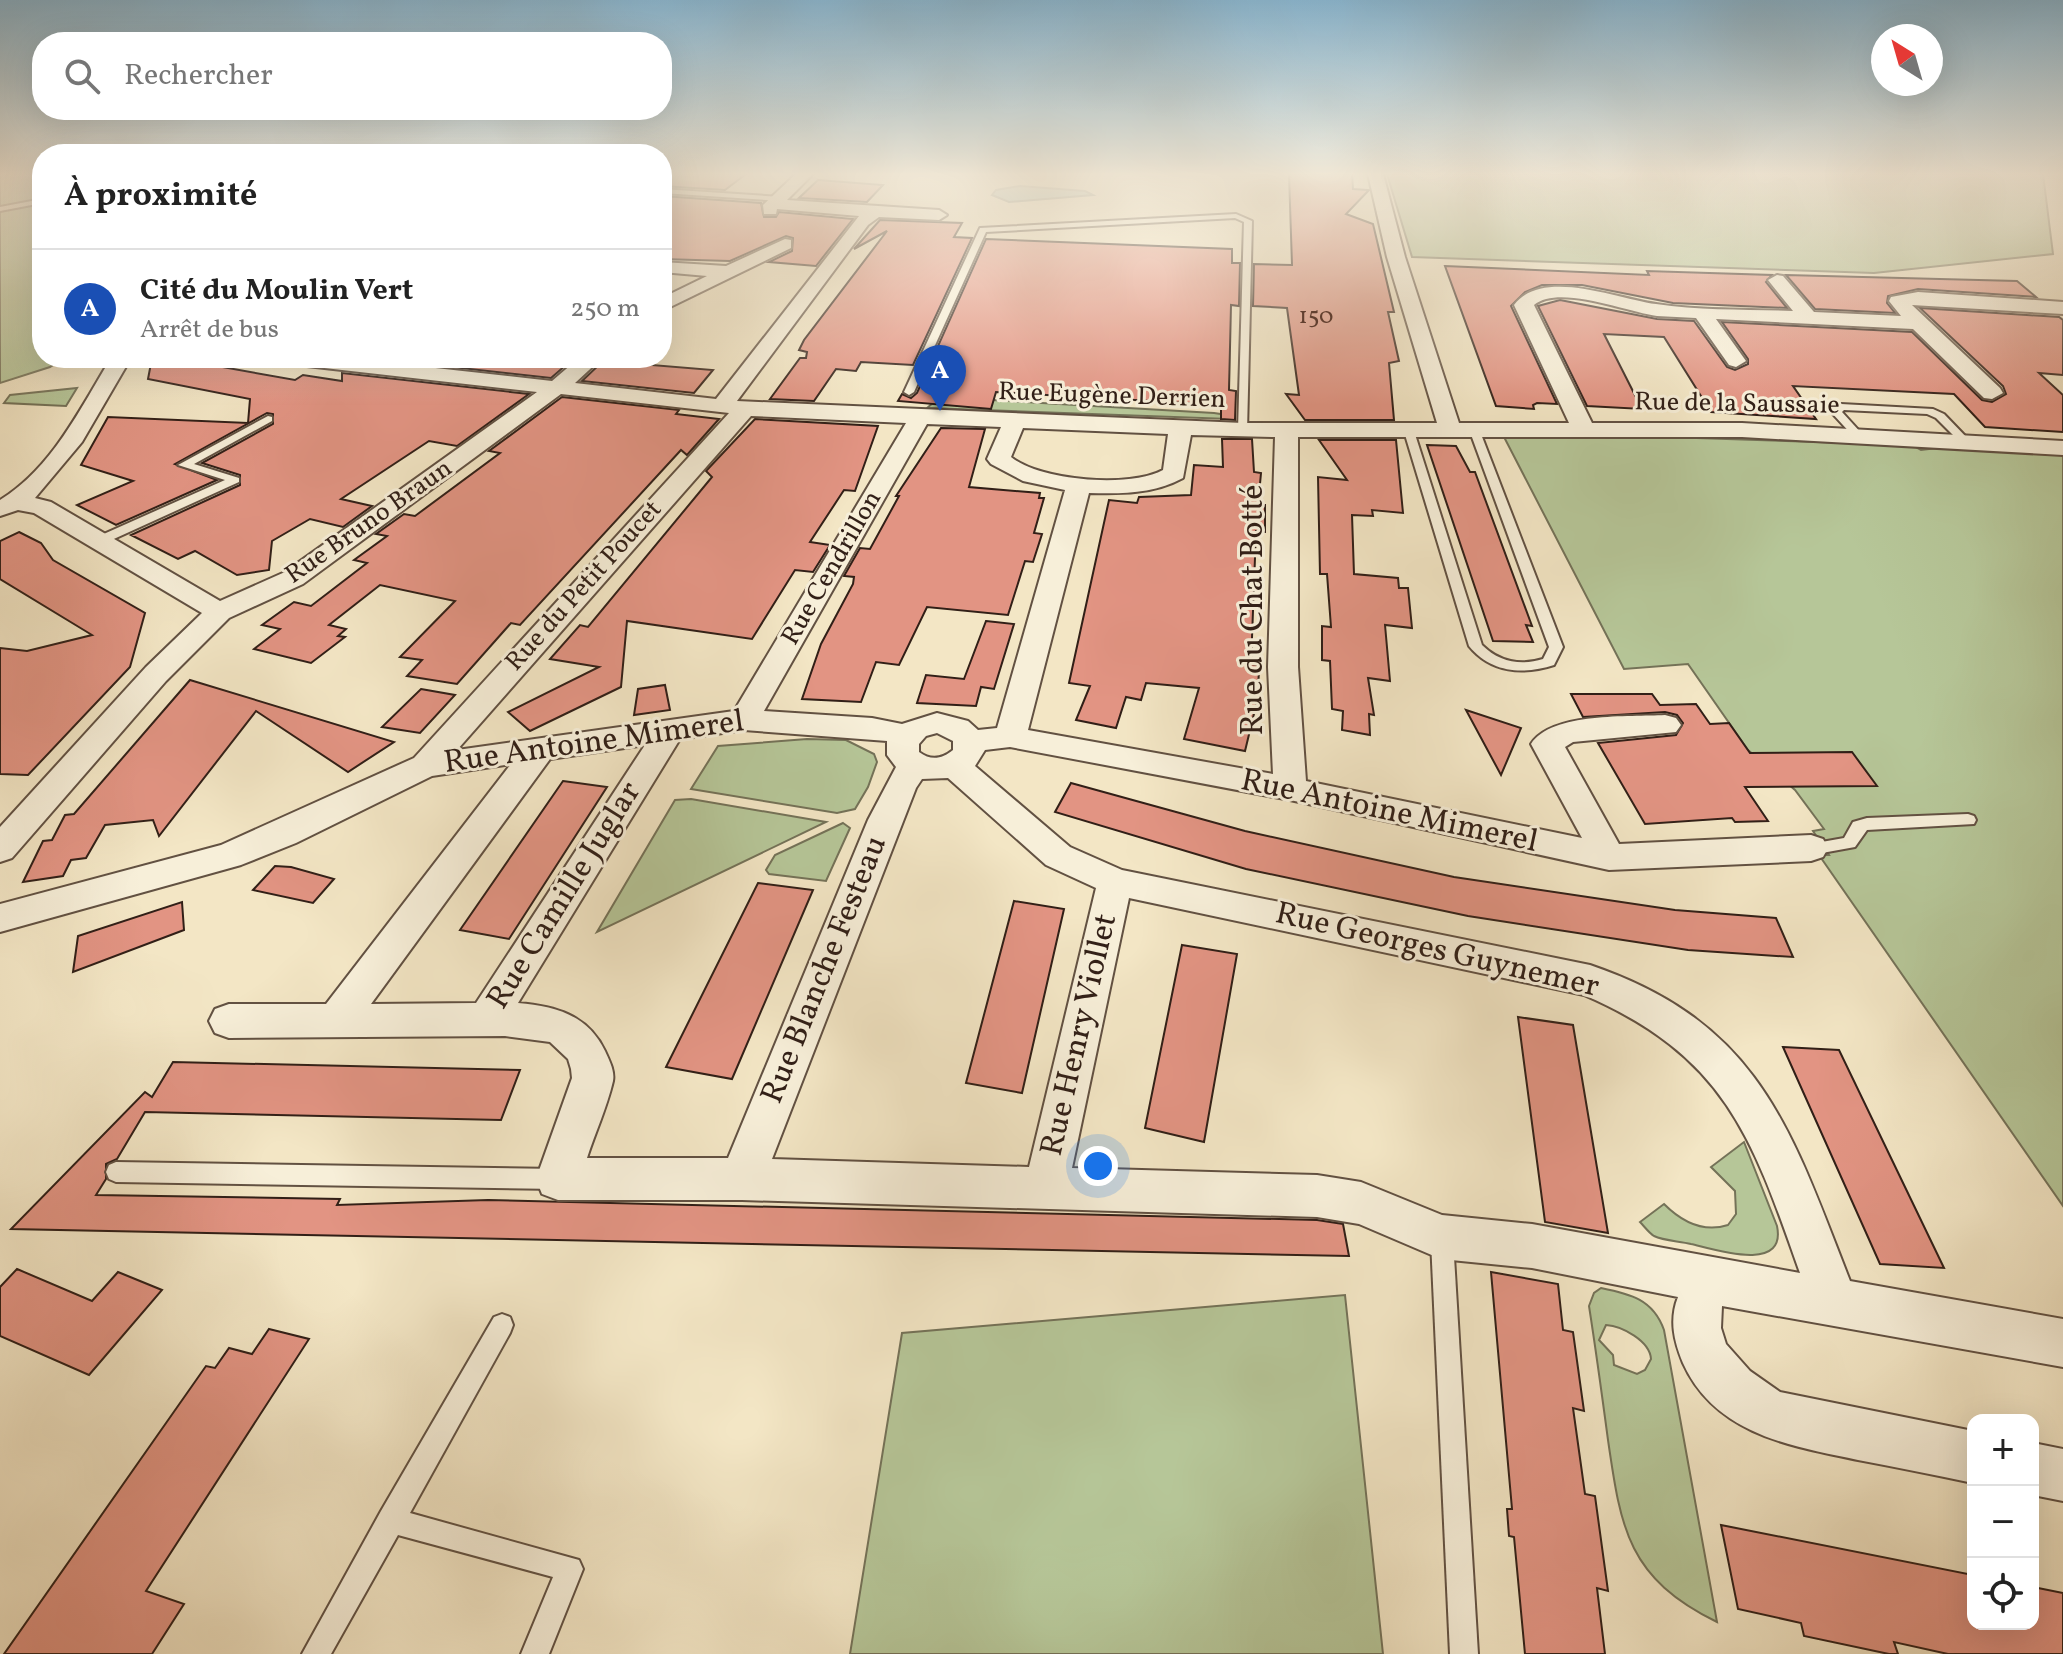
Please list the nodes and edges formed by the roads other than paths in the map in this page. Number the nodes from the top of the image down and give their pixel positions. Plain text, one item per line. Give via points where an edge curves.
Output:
1 (770, 251) edge
2 (844, 251) edge
3 (975, 251) edge
4 (1247, 251) edge
5 (1395, 251) edge
6 (672, 267) edge
7 (728, 272) junction
8 (1777, 280) dead end
9 (672, 297) edge
10 (2063, 308) edge
11 (1702, 313) junction
12 (1809, 318) junction
13 (1918, 323) junction
14 (1736, 361) dead end
15 (115, 368) edge
16 (378, 368) edge
17 (580, 368) edge
18 (556, 388) junction
19 (1992, 393) dead end
20 (915, 404) junction
21 (734, 407) junction
22 (268, 419) dead end
23 (1015, 420) junction
24 (1180, 427) junction
25 (1449, 427) junction
26 (1408, 428) junction
27 (1583, 428) junction
28 (1474, 429) junction
29 (1243, 430) junction
30 (1287, 430) junction
31 (1858, 435) junction
32 (1965, 441) junction
33 (2063, 448) edge
34 (1079, 483) junction
35 (8, 506) edge
36 (101, 540) junction
37 (219, 612) junction
38 (744, 720) junction
39 (1665, 725) dead end
40 (670, 731) junction
41 (1010, 737) junction
42 (911, 751) junction
43 (538, 752) junction
44 (962, 753) junction
45 (425, 766) junction
46 (1290, 789) junction
47 (1968, 820) dead end
48 (1817, 848) joint
49 (0, 849) edge
50 (1609, 857) junction
51 (1115, 882) junction
52 (0, 918) edge
53 (486, 1020) junction
54 (229, 1021) dead end
55 (336, 1021) junction
56 (116, 1172) dead end
57 (558, 1179) junction
58 (742, 1179) junction
59 (1046, 1188) junction
60 (1441, 1237) junction
61 (1709, 1280) junction
62 (1835, 1303) junction
63 (502, 1325) dead end
64 (2063, 1343) edge
65 (1967, 1456) edge
66 (2039, 1470) edge
67 (2063, 1475) edge
68 (390, 1520) junction
69 (316, 1654) edge
70 (535, 1654) edge
71 (1464, 1654) edge

1 - 7 street
2 - 21 street, Rue du Petit Poucet
3 - 20 lane
4 - 29 lane
5 - 25 street
6 - 7 street
7 - 9 street
8 - 12 street
10 - 13 street via 1898,301
11 - 12 street
11 - 14 street
11 - 27 street via 1656,310 1593,295 1548,293 1525,301
12 - 13 street
13 - 19 street
15 - 35 street via 45,477
16 - 18 street, Rue Eugène Derrien
17 - 18 street, Rue Bruno Braun
18 - 21 street, Rue Eugène Derrien
18 - 37 street, Rue Bruno Braun via 294,578
20 - 21 street, Rue Eugène Derrien
20 - 23 street, Rue Eugène Derrien
20 - 38 street, Rue Cendrillon
21 - 45 street, Rue du Petit Poucet
22 - 36 lane via 184,465 235,480
23 - 24 street, Rue Eugène Derrien
23 - 34 street via 999,456 1004,465 1031,478
24 - 29 street, Rue Eugène Derrien
24 - 34 street via 1177,466 1170,478 1141,487
25 - 26 street, Rue de la Saussaie
25 - 28 street, Rue de la Saussaie
26 - 28 lane via 1476,646 1499,663 1538,667 1549,662 1556,647
26 - 30 street, Rue Eugène Derrien
27 - 28 street, Rue de la Saussaie
27 - 31 street, Rue de la Saussaie
29 - 30 street, Rue Eugène Derrien
30 - 46 street, Rue du Chat Botté via 1283,667
31 - 32 street, Rue de la Saussaie
31 - 32 lane via 1836,412 1841,407 1929,411
32 - 33 street, Rue de la Saussaie
34 - 41 street
35 - 36 street via 42,507
36 - 37 street
37 - 49 street, Rue Bruno Braun via 156,674
38 - 40 street, Rue Antoine Mimerel
38 - 42 street, Rue Antoine Mimerel via 872,728
39 - 50 street via 1566,732 1547,744
40 - 43 street, Rue Antoine Mimerel
40 - 53 street, Rue Camille Juglar
41 - 44 street, Rue Antoine Mimerel
41 - 46 street, Rue Antoine Mimerel
42 - 44 street via 934,770
42 - 44 street via 926,725 948,724 958,728
42 - 58 street, Rue Blanche Festeau
43 - 45 street, Rue Antoine Mimerel
43 - 55 street
44 - 51 street, Rue Georges Guynemer via 1058,856
45 - 52 street via 229,856
46 - 50 street, Rue Antoine Mimerel
47 - 48 lane via 1867,824 1859,826 1849,843
48 - 50 street, Rue Antoine Mimerel
51 - 59 street, Rue Henry Viollet
51 - 62 street, Rue Georges Guynemer via 1504,961 1590,981 1634,999 1718,1059 1747,1095 1762,1120
53 - 55 street
53 - 57 street via 553,1024 572,1034 591,1061 593,1078
54 - 55 street
56 - 57 lane
57 - 58 street
58 - 59 street
59 - 60 street via 1317,1196 1361,1203
60 - 61 street via 1532,1246
60 - 71 lane
61 - 62 street
61 - 65 street via 1698,1308 1700,1345 1724,1381 1756,1409 1778,1418
62 - 64 street
63 - 68 lane
66 - 67 street
68 - 69 lane
68 - 70 lane via 570,1569

